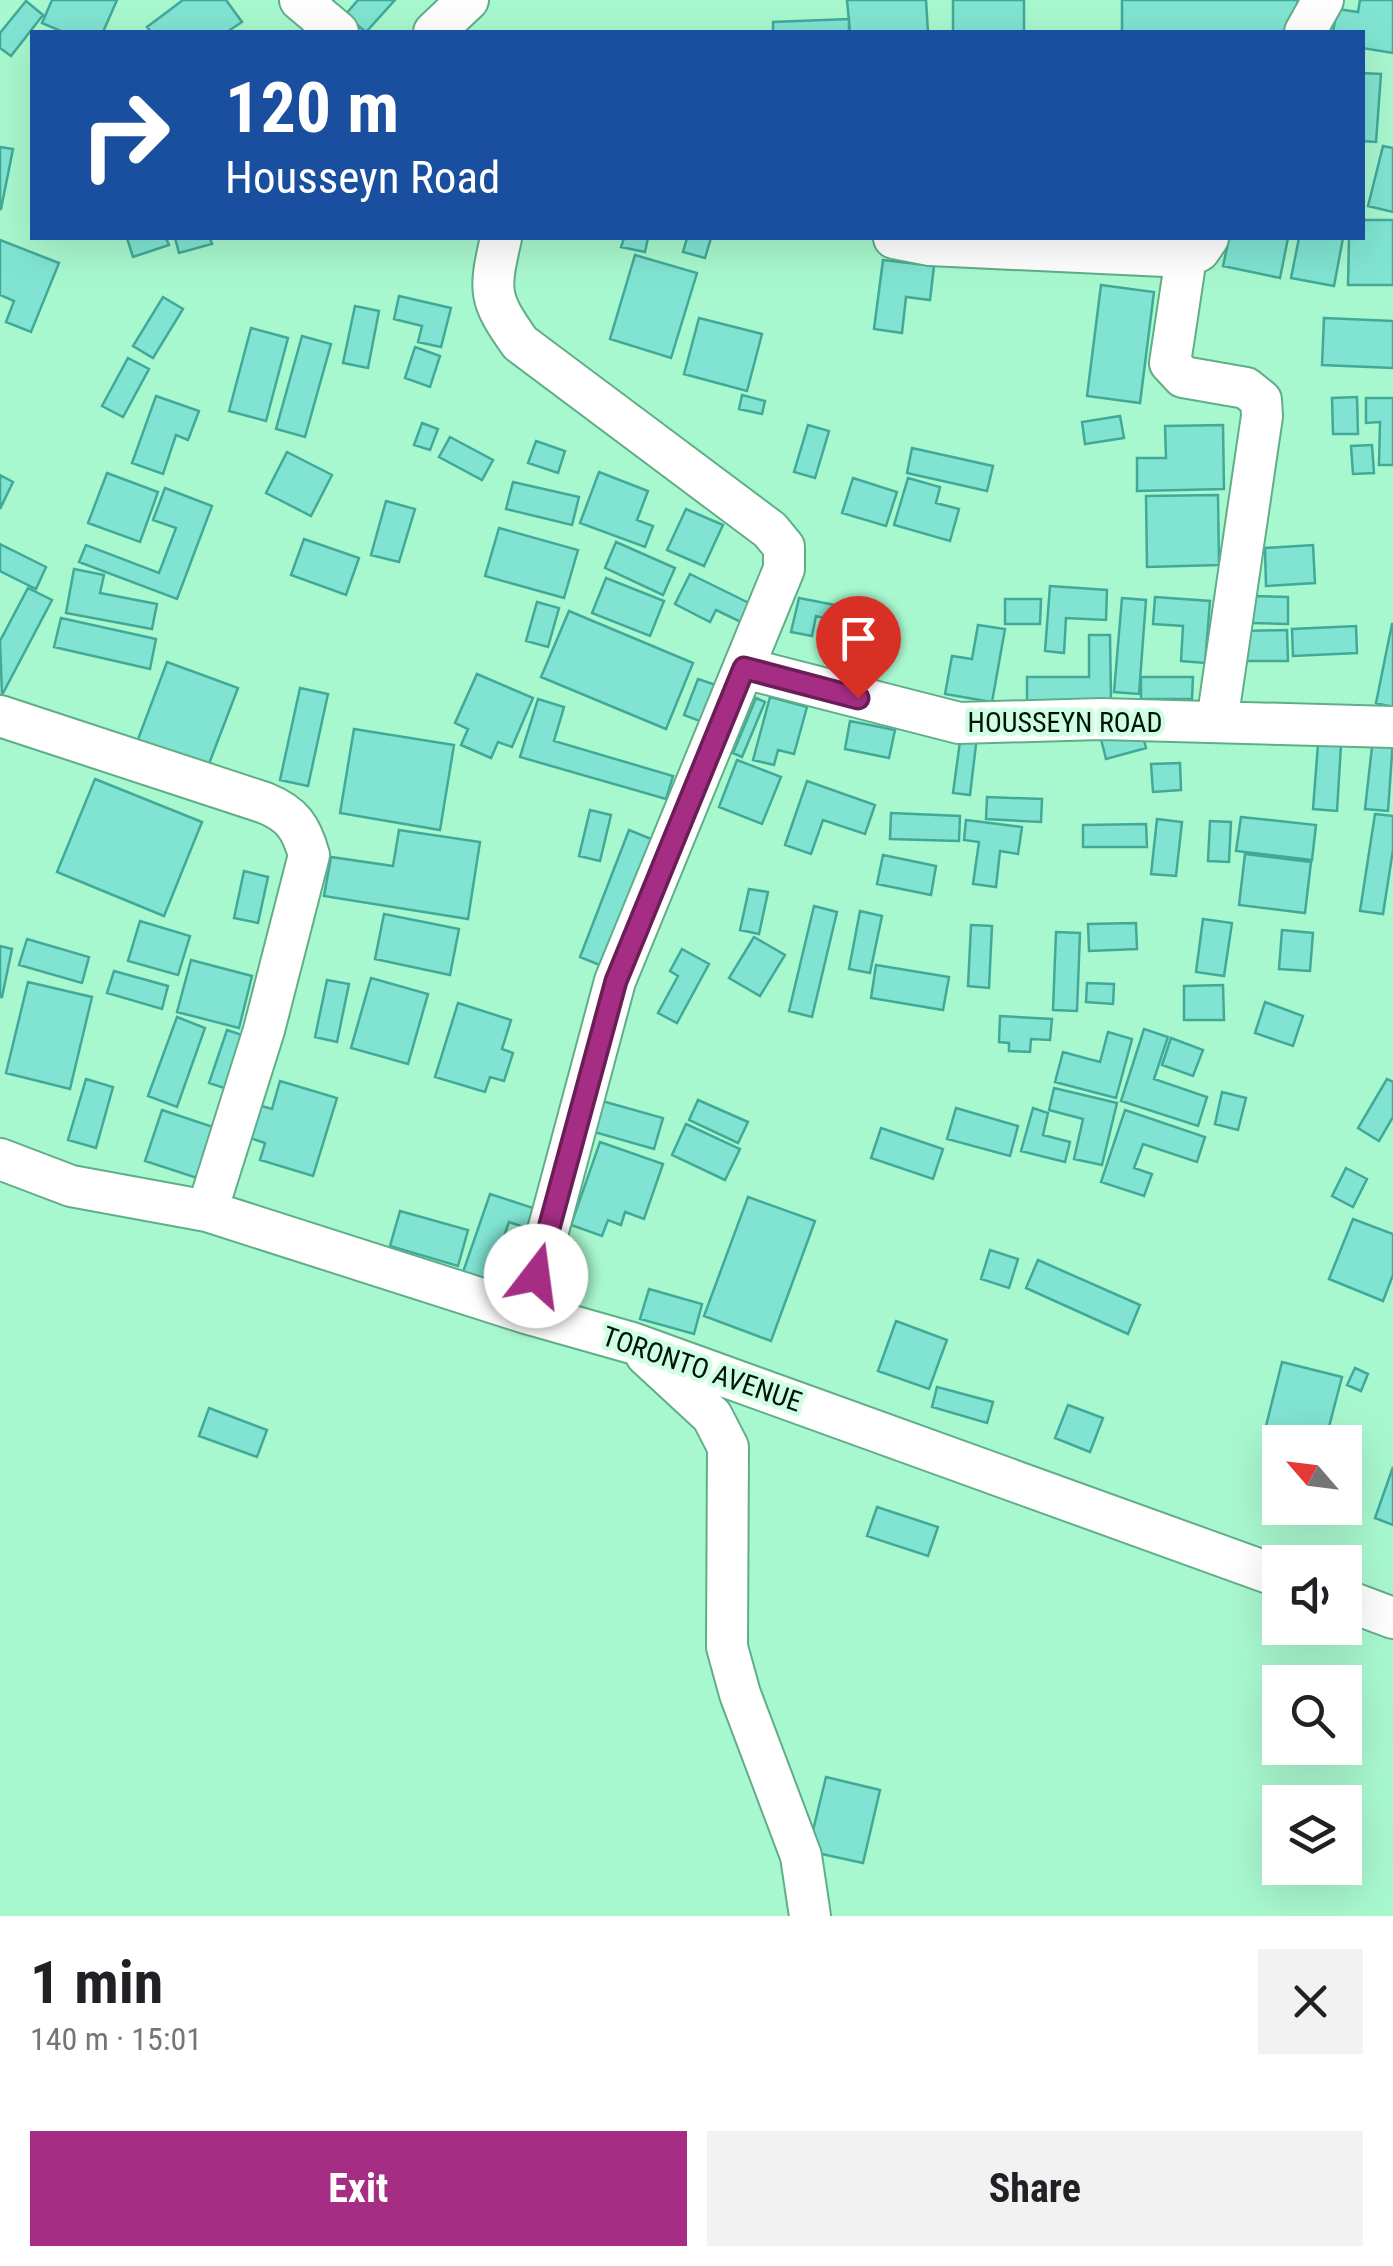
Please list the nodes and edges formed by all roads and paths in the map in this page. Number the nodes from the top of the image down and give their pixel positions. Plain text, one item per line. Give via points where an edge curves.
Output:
1 (300, 0) edge
2 (468, 0) edge
3 (1322, 0) edge
4 (336, 30) edge
5 (436, 30) edge
6 (1305, 30) edge
7 (500, 240) edge
8 (903, 240) edge
9 (1197, 247) edge
10 (744, 668) junction
11 (0, 716) edge
12 (1217, 722) junction
13 (1393, 727) edge
14 (0, 1159) edge
15 (207, 1211) junction
16 (526, 1313) junction
17 (632, 1342) junction
18 (1262, 1570) edge
19 (1362, 1606) edge
20 (1393, 1618) edge
21 (810, 1916) edge

1 - 4 street
2 - 5 street
3 - 6 street
7 - 10 street via 490,284 498,312 520,343 784,547 784,569
8 - 9 street via 930,246
9 - 12 street via 1170,363 1182,377 1246,388 1261,400 1262,416
10 - 12 street, HOUSSEYN ROAD via 959,723
10 - 16 street via 616,981
11 - 15 street via 265,803 287,812 302,831 309,855
12 - 13 street, HOUSSEYN ROAD
14 - 15 street, TORONTO AVENUE via 72,1186
15 - 16 street, TORONTO AVENUE
16 - 17 street, TORONTO AVENUE
17 - 18 street, TORONTO AVENUE
17 - 21 street via 712,1416 728,1447 727,1647 800,1856
19 - 20 street

